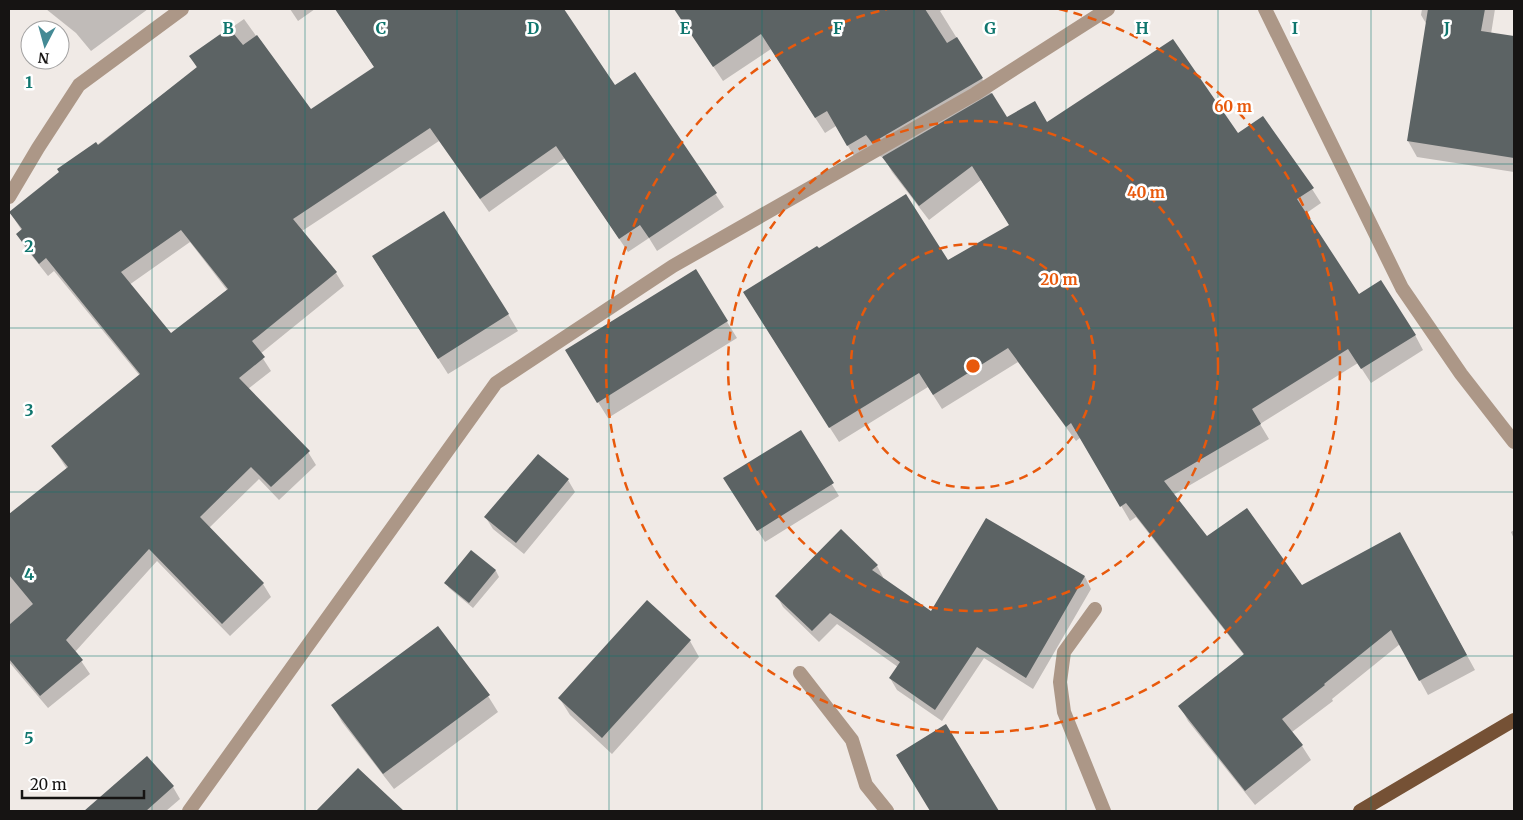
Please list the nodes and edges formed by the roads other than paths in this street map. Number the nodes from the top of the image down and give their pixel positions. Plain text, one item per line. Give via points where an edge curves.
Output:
1 (182, 9) edge
2 (1108, 9) edge
3 (1265, 9) edge
4 (9, 197) edge
5 (1514, 442) edge
6 (1095, 609) dead end
7 (800, 673) dead end
8 (1514, 720) edge
9 (190, 811) edge
10 (887, 811) edge
11 (1104, 811) edge
12 (1360, 811) edge

1 - 4 street via 79,85
2 - 9 street via 975,94 673,266 496,383
3 - 5 street via 1402,288
6 - 11 street via 1064,652 1060,682 1064,712
7 - 10 street via 852,740 866,785
8 - 12 main road

